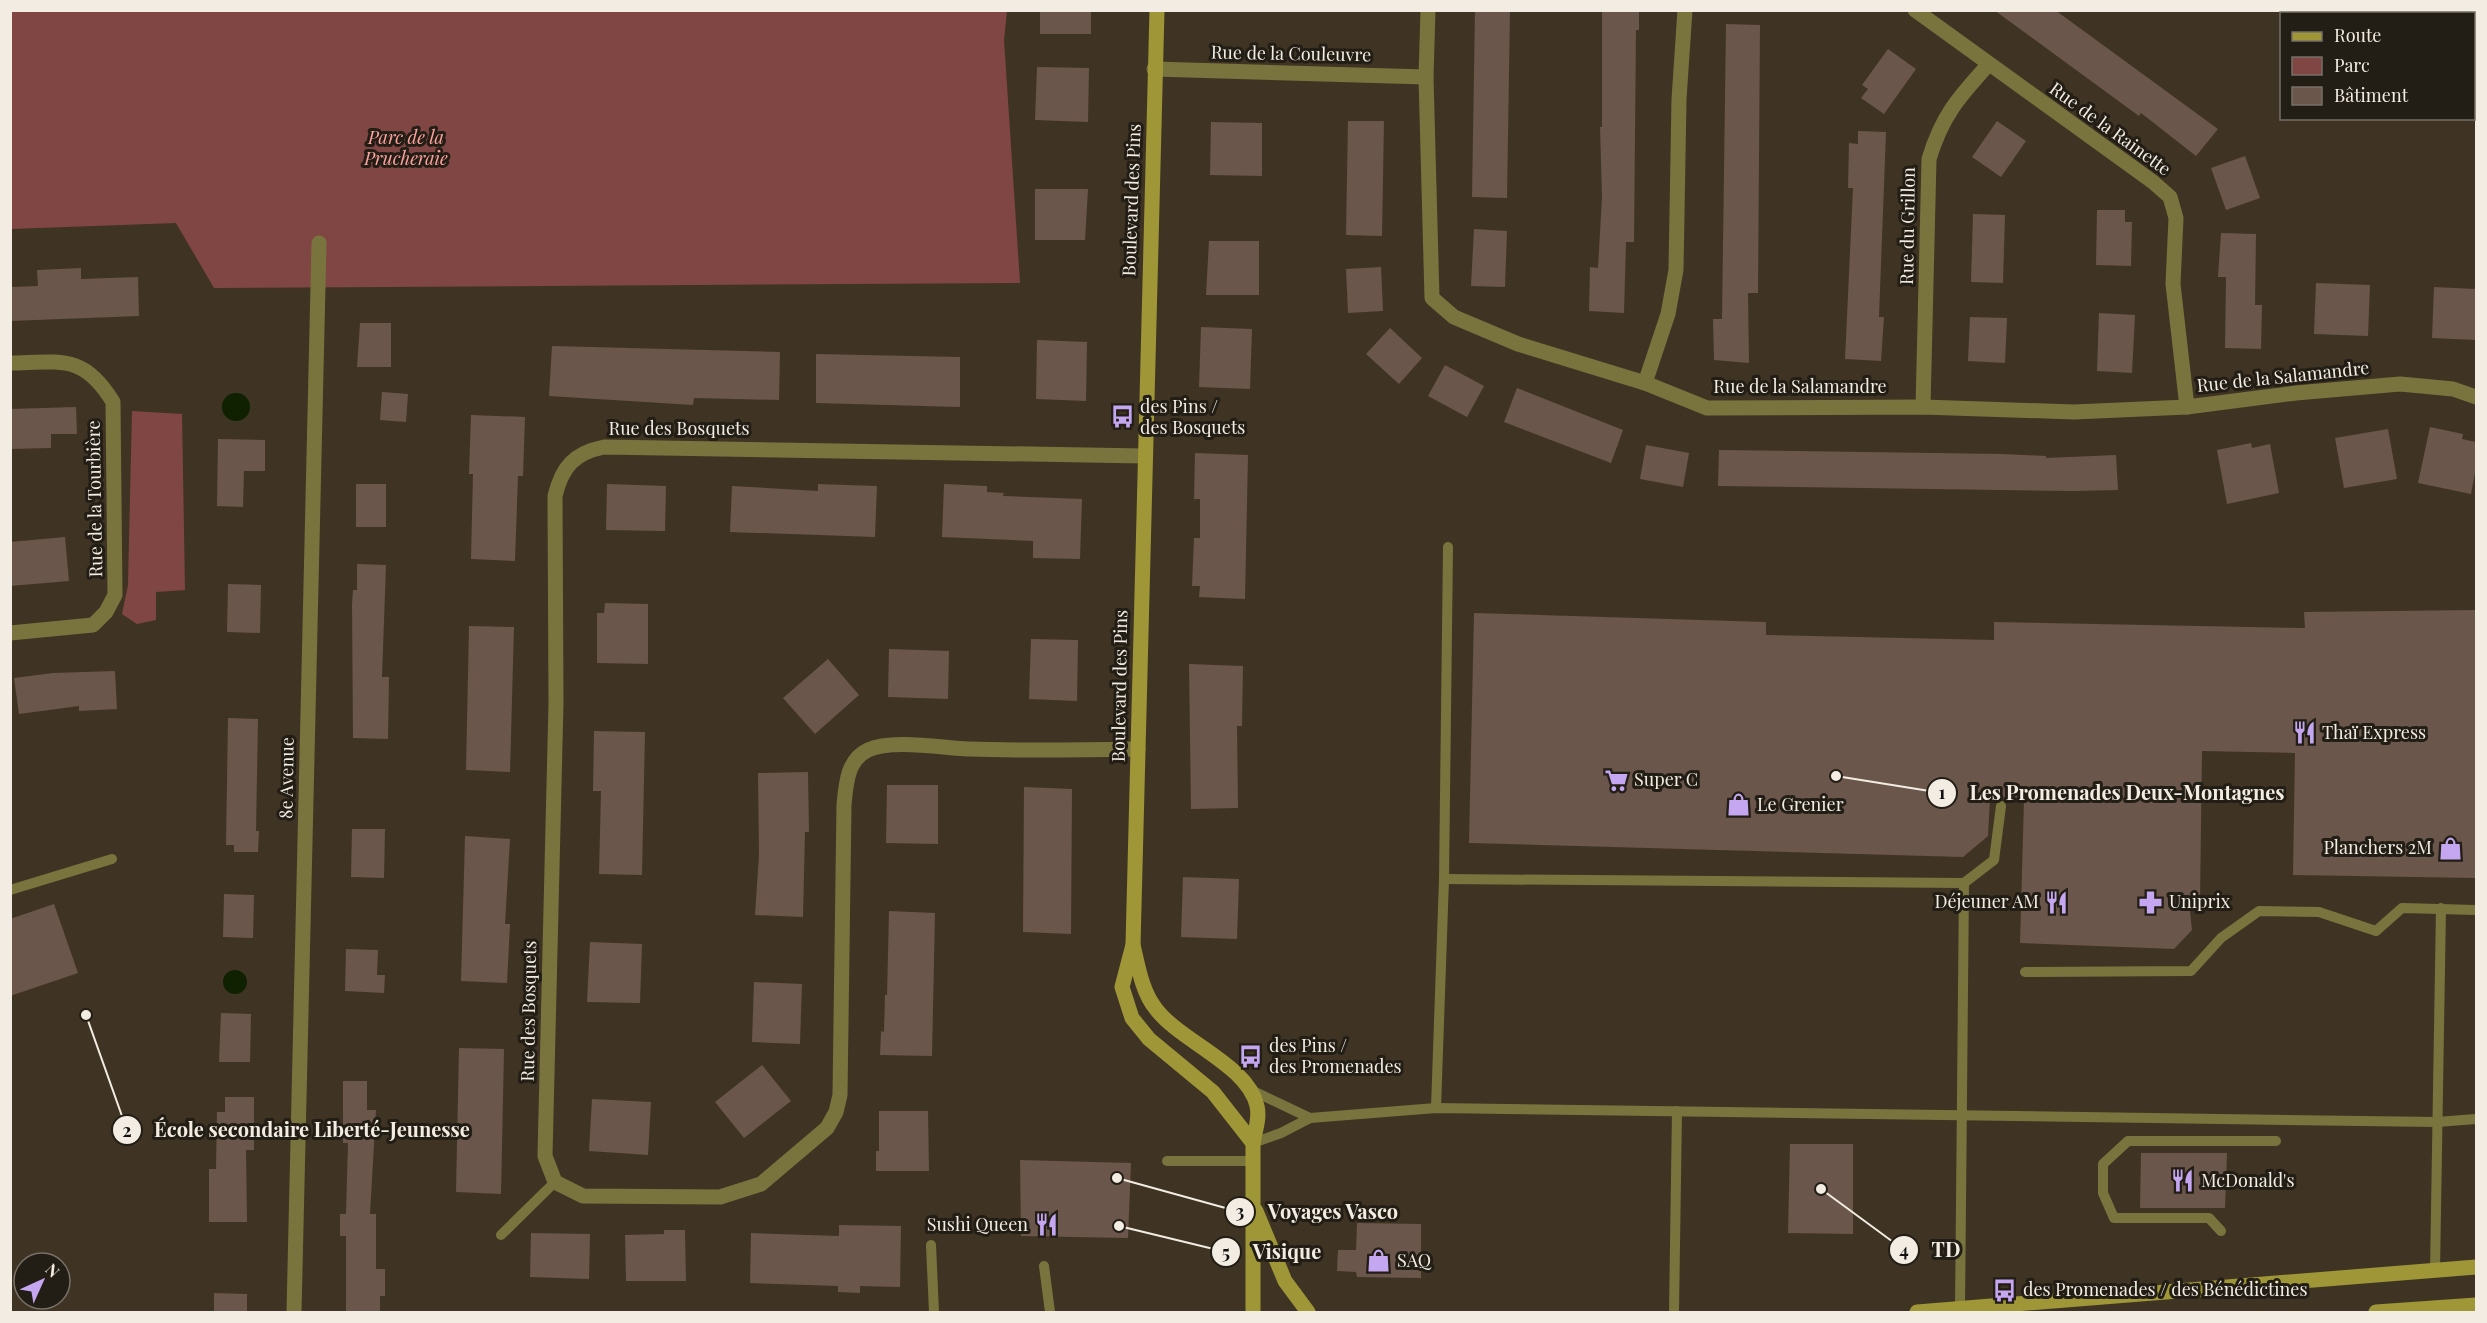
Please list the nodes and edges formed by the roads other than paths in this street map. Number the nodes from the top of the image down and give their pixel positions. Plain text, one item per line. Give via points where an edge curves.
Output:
1 (1157, 10) edge
2 (1428, 10) edge
3 (1685, 10) edge
4 (1914, 10) edge
5 (1988, 65) junction
6 (1154, 69) junction
7 (1426, 77) junction
8 (319, 243) dead end
9 (10, 363) edge
10 (1645, 383) junction
11 (2476, 397) edge
12 (1923, 406) junction
13 (2187, 407) junction
14 (1144, 456) junction
15 (1448, 547) dead end
16 (10, 633) edge
17 (1138, 750) junction
18 (2001, 806) dead end
19 (112, 859) dead end
20 (1444, 879) junction
21 (1964, 883) junction
22 (10, 890) edge
23 (2441, 908) junction
24 (2476, 910) edge
25 (1132, 945) junction
26 (2025, 972) dead end
27 (1249, 1089) junction
28 (1436, 1108) junction
29 (1677, 1111) junction
30 (1960, 1116) junction
31 (1311, 1118) junction
32 (2476, 1119) edge
33 (2437, 1122) junction
34 (2276, 1141) dead end
35 (1253, 1143) junction
36 (1167, 1161) dead end
37 (1253, 1161) junction
38 (555, 1182) junction
39 (1253, 1203) junction
40 (2221, 1231) dead end
41 (501, 1235) dead end
42 (931, 1245) dead end
43 (1044, 1266) dead end
44 (2476, 1267) edge
45 (2435, 1271) junction
46 (2476, 1305) edge
47 (1960, 1311) edge
48 (294, 1312) edge
49 (934, 1312) edge
50 (1050, 1312) edge
51 (1253, 1312) edge
52 (1308, 1312) edge
53 (1674, 1312) edge
54 (1917, 1312) edge
55 (2376, 1312) edge

1 - 6 street, Boulevard des Pins
2 - 7 street, Rue de la Salamandre
3 - 10 street via 1676,270 1668,314
4 - 5 street, Rue de la Rainette
5 - 12 street, Rue du Grillon via 1954,103 1938,129 1929,159
5 - 13 street, Rue de la Rainette via 2170,197 2176,219 2174,284
6 - 7 street, Rue de la Couleuvre
6 - 14 street, Boulevard des Pins
7 - 10 street, Rue de la Salamandre via 1432,298 1454,317 1518,344
8 - 48 street, 8e Avenue
9 - 16 street, Rue de la Tourbière via 77,364 100,380 113,402 116,595 93,625
10 - 12 street, Rue de la Salamandre via 1707,408
11 - 13 street, Rue de la Salamandre via 2452,389 2400,384
12 - 13 street, Rue de la Salamandre via 2074,412
14 - 17 street, Boulevard des Pins
14 - 38 street, Rue des Bosquets via 604,447 586,450 569,462 555,496 556,714 545,1156
15 - 20 lane
17 - 25 street, Boulevard des Pins
17 - 38 street via 886,745 869,749 855,759 847,775 844,805 840,1095 827,1128 761,1185 720,1197 583,1196
18 - 21 lane via 1994,860
19 - 22 lane
20 - 21 lane
20 - 28 lane
21 - 30 lane
23 - 24 lane
23 - 26 lane via 2402,908 2376,931 2319,912 2259,911 2221,938 2191,971
23 - 33 lane
25 - 27 street, Boulevard des Pins via 1155,1008
25 - 35 street via 1122,987 1132,1018 1149,1039 1213,1092
27 - 31 lane
27 - 35 street, Boulevard des Pins via 1258,1115
28 - 29 lane
28 - 31 lane
29 - 30 lane
29 - 53 lane
30 - 33 lane
30 - 47 lane
31 - 35 lane
32 - 33 lane
33 - 45 lane
34 - 40 lane via 2128,1141 2103,1164 2103,1193 2114,1218 2209,1218
35 - 37 street, Boulevard des Pins
36 - 37 lane
37 - 39 street, Boulevard des Pins
38 - 41 lane
39 - 51 street, Boulevard des Pins
39 - 52 street via 1285,1281
42 - 49 lane
43 - 50 lane
44 - 45 street
45 - 47 street
46 - 55 street
47 - 54 street

